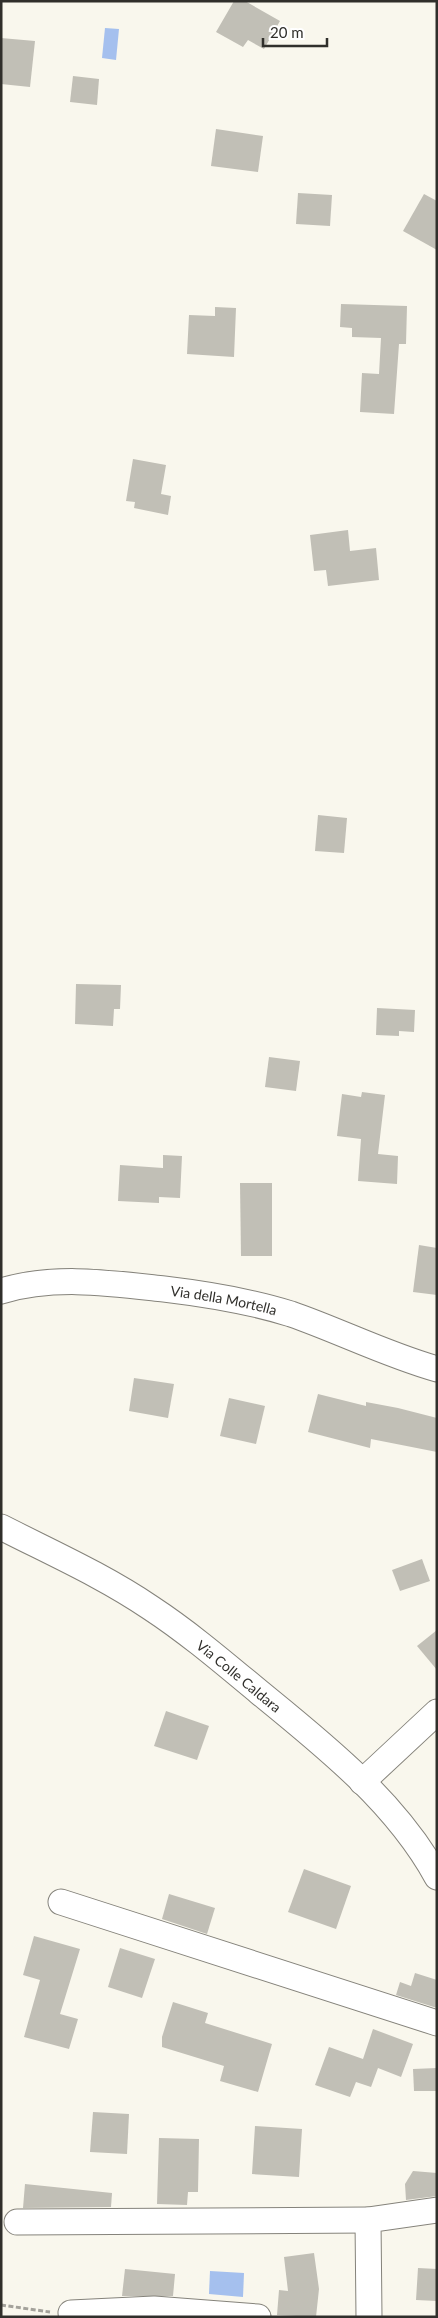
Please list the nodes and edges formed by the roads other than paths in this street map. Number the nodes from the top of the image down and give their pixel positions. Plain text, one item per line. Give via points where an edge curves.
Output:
1 (1, 1291) edge
2 (437, 1369) edge
3 (1, 1527) edge
4 (437, 1712) edge
5 (362, 1782) junction
6 (437, 1877) edge
7 (61, 1902) dead end
8 (437, 2023) edge
9 (437, 2210) edge
10 (368, 2220) junction
11 (17, 2222) dead end
12 (71, 2313) road end
13 (258, 2317) edge
14 (369, 2317) edge

1 - 2 street, Via della Mortella via 51,1282 87,1282 234,1300 288,1313
3 - 5 street, Via Colle Caldara via 152,1608 299,1725
4 - 5 street
5 - 6 street, Via Colle Caldara via 411,1837
7 - 8 street
9 - 10 street
10 - 11 street
10 - 14 street
12 - 13 street via 154,2309

